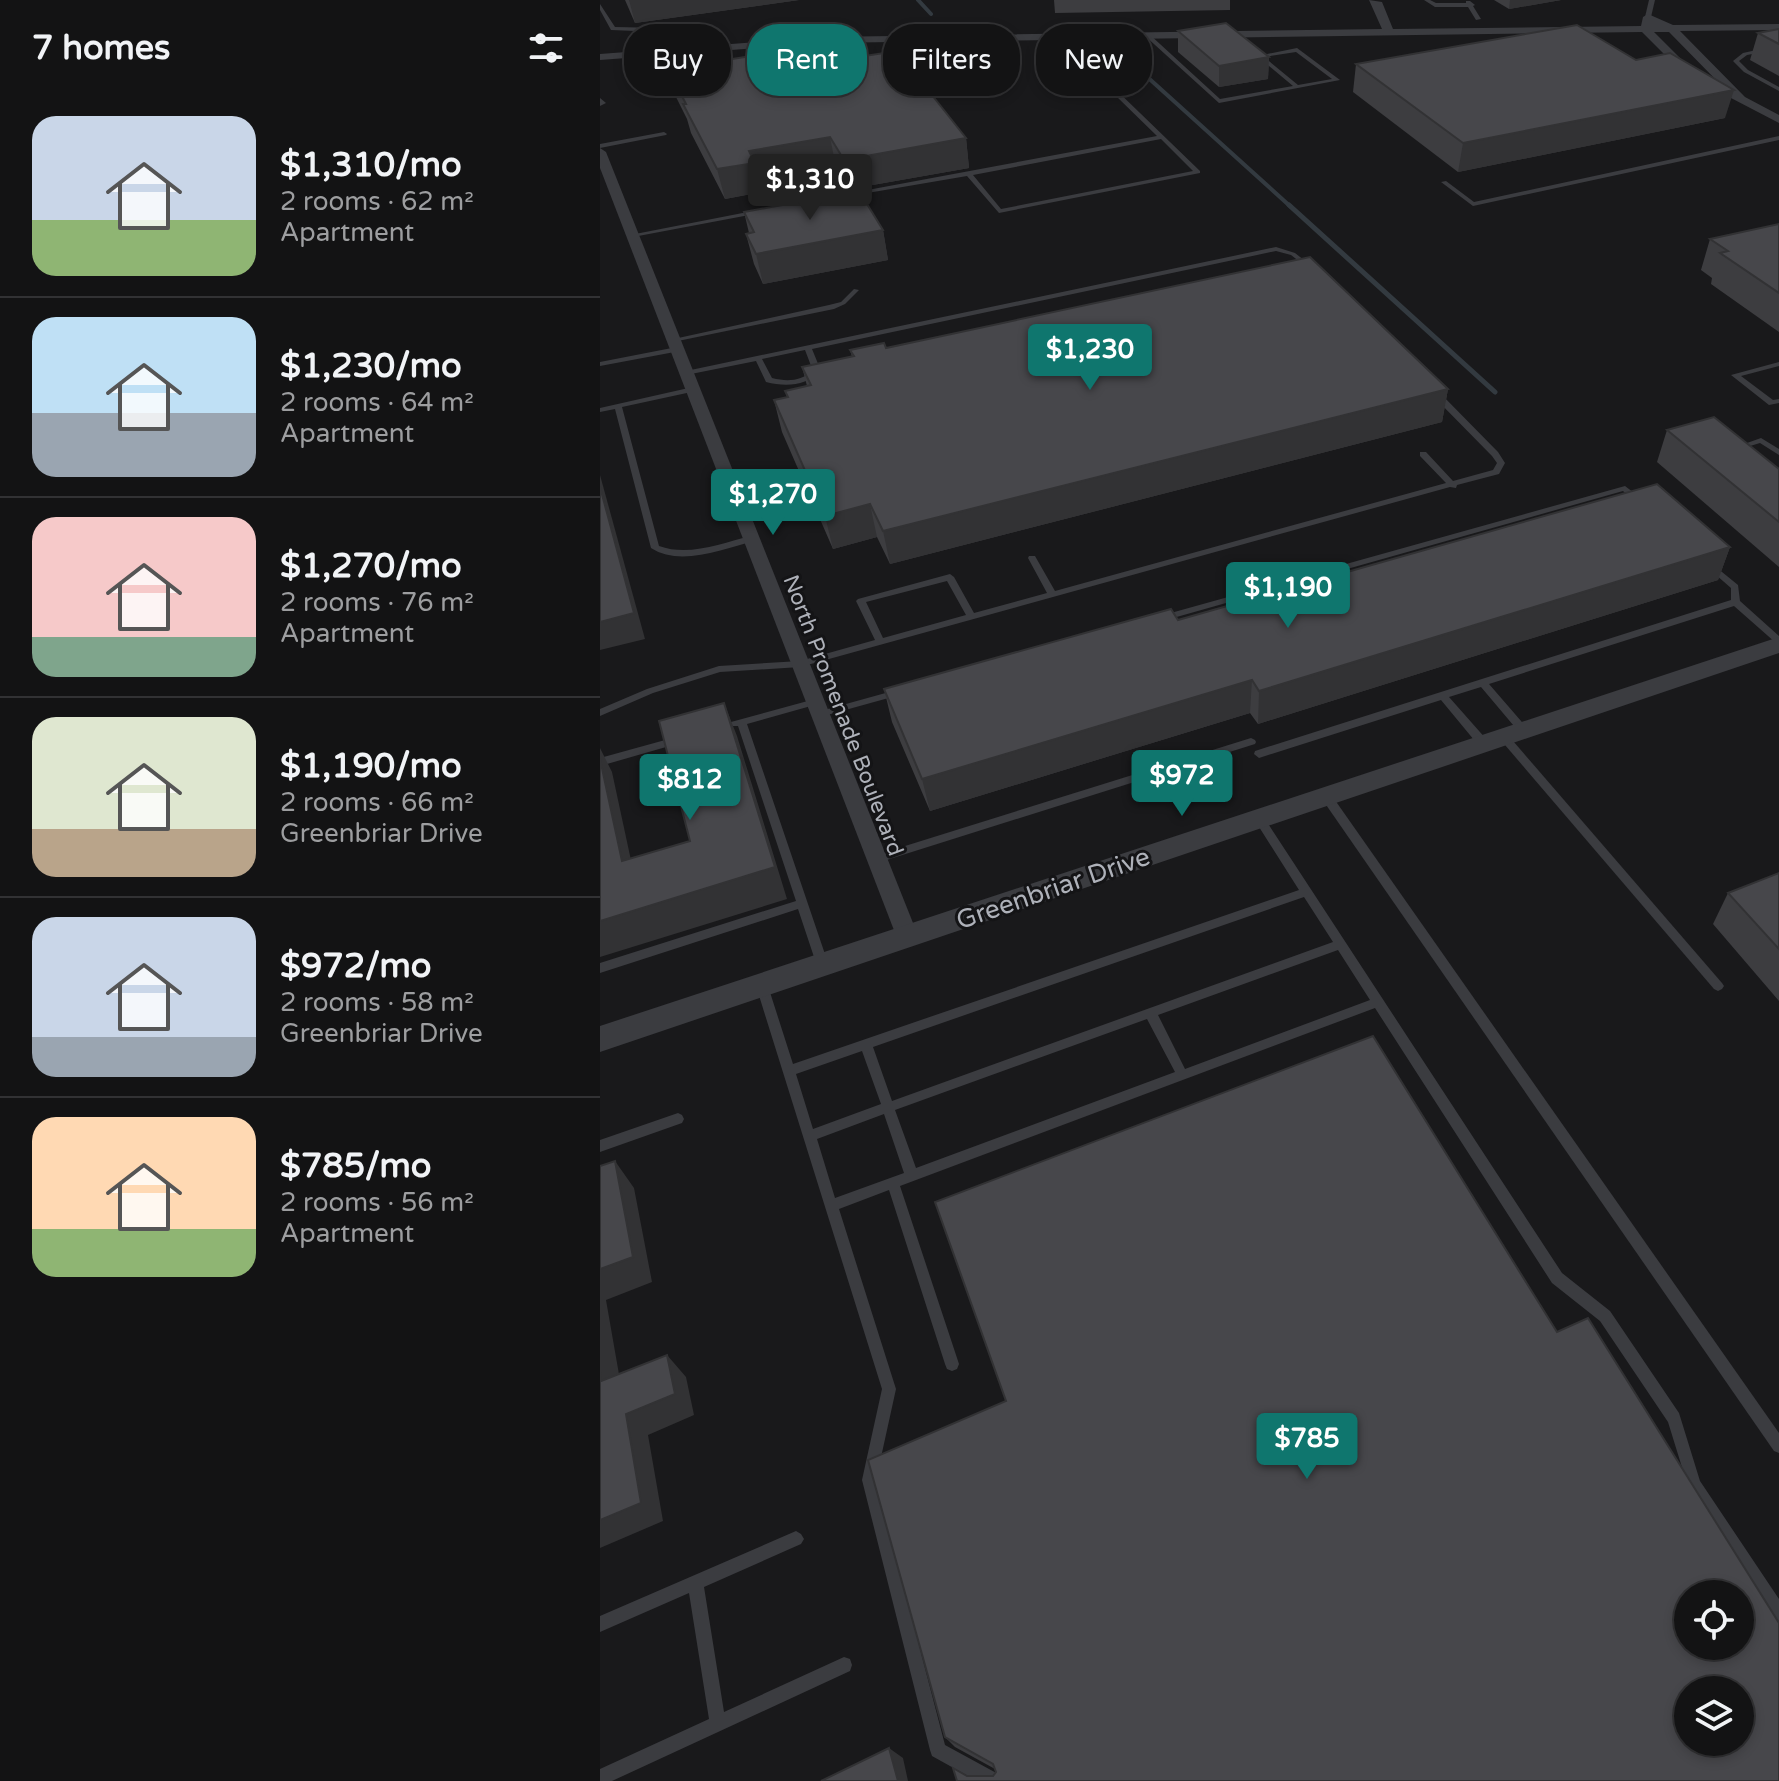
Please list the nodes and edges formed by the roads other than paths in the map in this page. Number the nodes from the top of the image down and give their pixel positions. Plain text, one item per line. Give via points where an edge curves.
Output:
1 (1374, 0) edge
2 (1427, 0) edge
3 (1464, 0) edge
4 (1652, 0) edge
5 (1472, 5) junction
6 (600, 6) edge
7 (1779, 15) edge
8 (1648, 17) junction
9 (1478, 19) junction
10 (1386, 26) junction
11 (1779, 27) edge
12 (624, 29) edge
13 (1152, 29) edge
14 (1645, 29) junction
15 (1672, 29) junction
16 (1036, 31) edge
17 (867, 34) edge
18 (1152, 34) edge
19 (1152, 40) edge
20 (747, 42) edge
21 (624, 43) edge
22 (600, 45) edge
23 (1779, 47) edge
24 (1251, 48) edge
25 (1260, 56) junction
26 (600, 57) edge
27 (1296, 86) junction
28 (1779, 89) edge
29 (1120, 96) edge
30 (1739, 97) junction
31 (1779, 120) edge
32 (664, 134) dead end
33 (1162, 137) junction
34 (1779, 138) edge
35 (600, 149) edge
36 (969, 174) junction
37 (1444, 182) dead end
38 (835, 198) edge
39 (761, 212) edge
40 (633, 235) junction
41 (1237, 256) junction
42 (1247, 267) edge
43 (1320, 277) edge
44 (856, 290) dead end
45 (989, 309) junction
46 (998, 321) edge
47 (675, 344) junction
48 (808, 347) junction
49 (758, 358) junction
50 (600, 364) edge
51 (1779, 364) edge
52 (690, 381) junction
53 (1432, 390) edge
54 (1779, 401) edge
55 (618, 407) junction
56 (600, 410) edge
57 (1779, 453) edge
58 (1423, 454) dead end
59 (1744, 459) edge
60 (1453, 486) junction
61 (1647, 508) edge
62 (751, 539) junction
63 (1702, 557) edge
64 (1032, 558) dead end
65 (1053, 595) junction
66 (1736, 602) junction
67 (971, 617) junction
68 (1151, 621) edge
69 (880, 642) junction
70 (1779, 643) edge
71 (800, 664) junction
72 (1482, 682) junction
73 (910, 689) edge
74 (1442, 695) junction
75 (817, 708) junction
76 (600, 713) edge
77 (741, 722) junction
78 (727, 726) edge
79 (1503, 736) junction
80 (685, 738) edge
81 (1251, 742) dead end
82 (1259, 754) dead end
83 (600, 762) edge
84 (1326, 796) junction
85 (1259, 819) junction
86 (877, 859) junction
87 (1307, 892) junction
88 (802, 903) junction
89 (908, 938) junction
90 (1340, 944) junction
91 (823, 966) junction
92 (600, 968) edge
93 (762, 986) junction
94 (1718, 986) dead end
95 (1378, 1002) junction
96 (1150, 1012) junction
97 (600, 1039) edge
98 (866, 1044) junction
99 (788, 1071) junction
100 (1182, 1075) junction
101 (888, 1108) junction
102 (678, 1119) dead end
103 (809, 1136) junction
104 (600, 1146) edge
105 (912, 1176) junction
106 (893, 1183) junction
107 (831, 1206) junction
108 (952, 1364) dead end
109 (1779, 1446) edge
110 (796, 1539) dead end
111 (695, 1583) junction
112 (1779, 1613) edge
113 (600, 1624) edge
114 (844, 1665) dead end
115 (718, 1723) junction
116 (600, 1778) edge
117 (994, 1781) edge

1 - 10 street
2 - 5 lane via 1435,5
3 - 5 lane
4 - 8 lane
5 - 9 lane
6 - 12 lane via 613,29
7 - 8 street
8 - 9 street
8 - 14 street
8 - 15 street
9 - 10 street
10 - 13 street
10 - 14 street
10 - 18 street via 1238,37
11 - 15 street
14 - 15 street
14 - 30 street via 1681,72
15 - 30 street
16 - 17 street
19 - 27 lane via 1219,101
20 - 26 street
21 - 22 street
23 - 28 lane via 1736,61
24 - 25 lane
25 - 27 lane
25 - 27 lane via 1297,50 1337,80
29 - 33 lane
30 - 31 street
32 - 35 lane
33 - 36 lane
33 - 36 lane via 1198,172 999,211
34 - 37 lane via 1473,204
35 - 40 street, North Promenade Boulevard
36 - 38 lane
39 - 40 lane
40 - 47 street, North Promenade Boulevard
41 - 42 lane
41 - 43 lane via 1286,251
41 - 45 lane
44 - 47 lane via 831,307
45 - 46 lane
45 - 48 lane
47 - 50 lane
47 - 52 street, North Promenade Boulevard
48 - 49 lane
48 - 49 lane via 817,371 796,382 769,380
49 - 52 lane
51 - 54 lane via 1735,375 1772,403
52 - 55 lane
52 - 62 street, North Promenade Boulevard
53 - 60 lane via 1501,463 1496,472
55 - 56 lane
55 - 62 lane via 655,548 680,554
57 - 59 lane via 1761,440 1732,449
58 - 60 lane
60 - 65 lane
61 - 68 lane via 1625,488
62 - 71 street, North Promenade Boulevard
63 - 66 lane via 1735,587
64 - 65 lane
65 - 67 lane
66 - 70 lane
66 - 72 lane
67 - 69 lane
67 - 69 lane via 950,577 861,601
69 - 71 lane
70 - 79 street, Greenbriar Drive
71 - 75 street, North Promenade Boulevard
71 - 76 lane via 719,669
72 - 74 lane
72 - 79 lane
73 - 75 lane
74 - 79 lane
74 - 82 lane
75 - 77 lane
75 - 86 street, North Promenade Boulevard
77 - 78 lane
77 - 88 lane
79 - 84 street, Greenbriar Drive
79 - 94 lane
80 - 83 lane
81 - 86 lane
84 - 85 street, Greenbriar Drive
84 - 109 lane
85 - 87 lane
85 - 89 street, Greenbriar Drive
86 - 89 street, North Promenade Boulevard
87 - 90 lane
87 - 98 lane
88 - 91 lane
88 - 92 lane
89 - 91 street, Greenbriar Drive
90 - 95 lane
90 - 96 lane
91 - 93 street, Greenbriar Drive
93 - 97 street, Greenbriar Drive
93 - 99 lane
95 - 100 lane
95 - 112 lane via 1557,1278 1605,1316 1674,1418 1694,1485
96 - 100 lane
96 - 101 lane
98 - 99 lane
98 - 101 lane
99 - 103 lane
100 - 105 lane
101 - 103 lane
101 - 105 lane
102 - 104 lane
103 - 107 lane
105 - 106 lane
106 - 107 lane
106 - 108 lane
107 - 117 lane via 889,1389 869,1480 938,1750
110 - 111 lane
111 - 113 lane
111 - 115 lane
114 - 115 lane
115 - 116 lane

